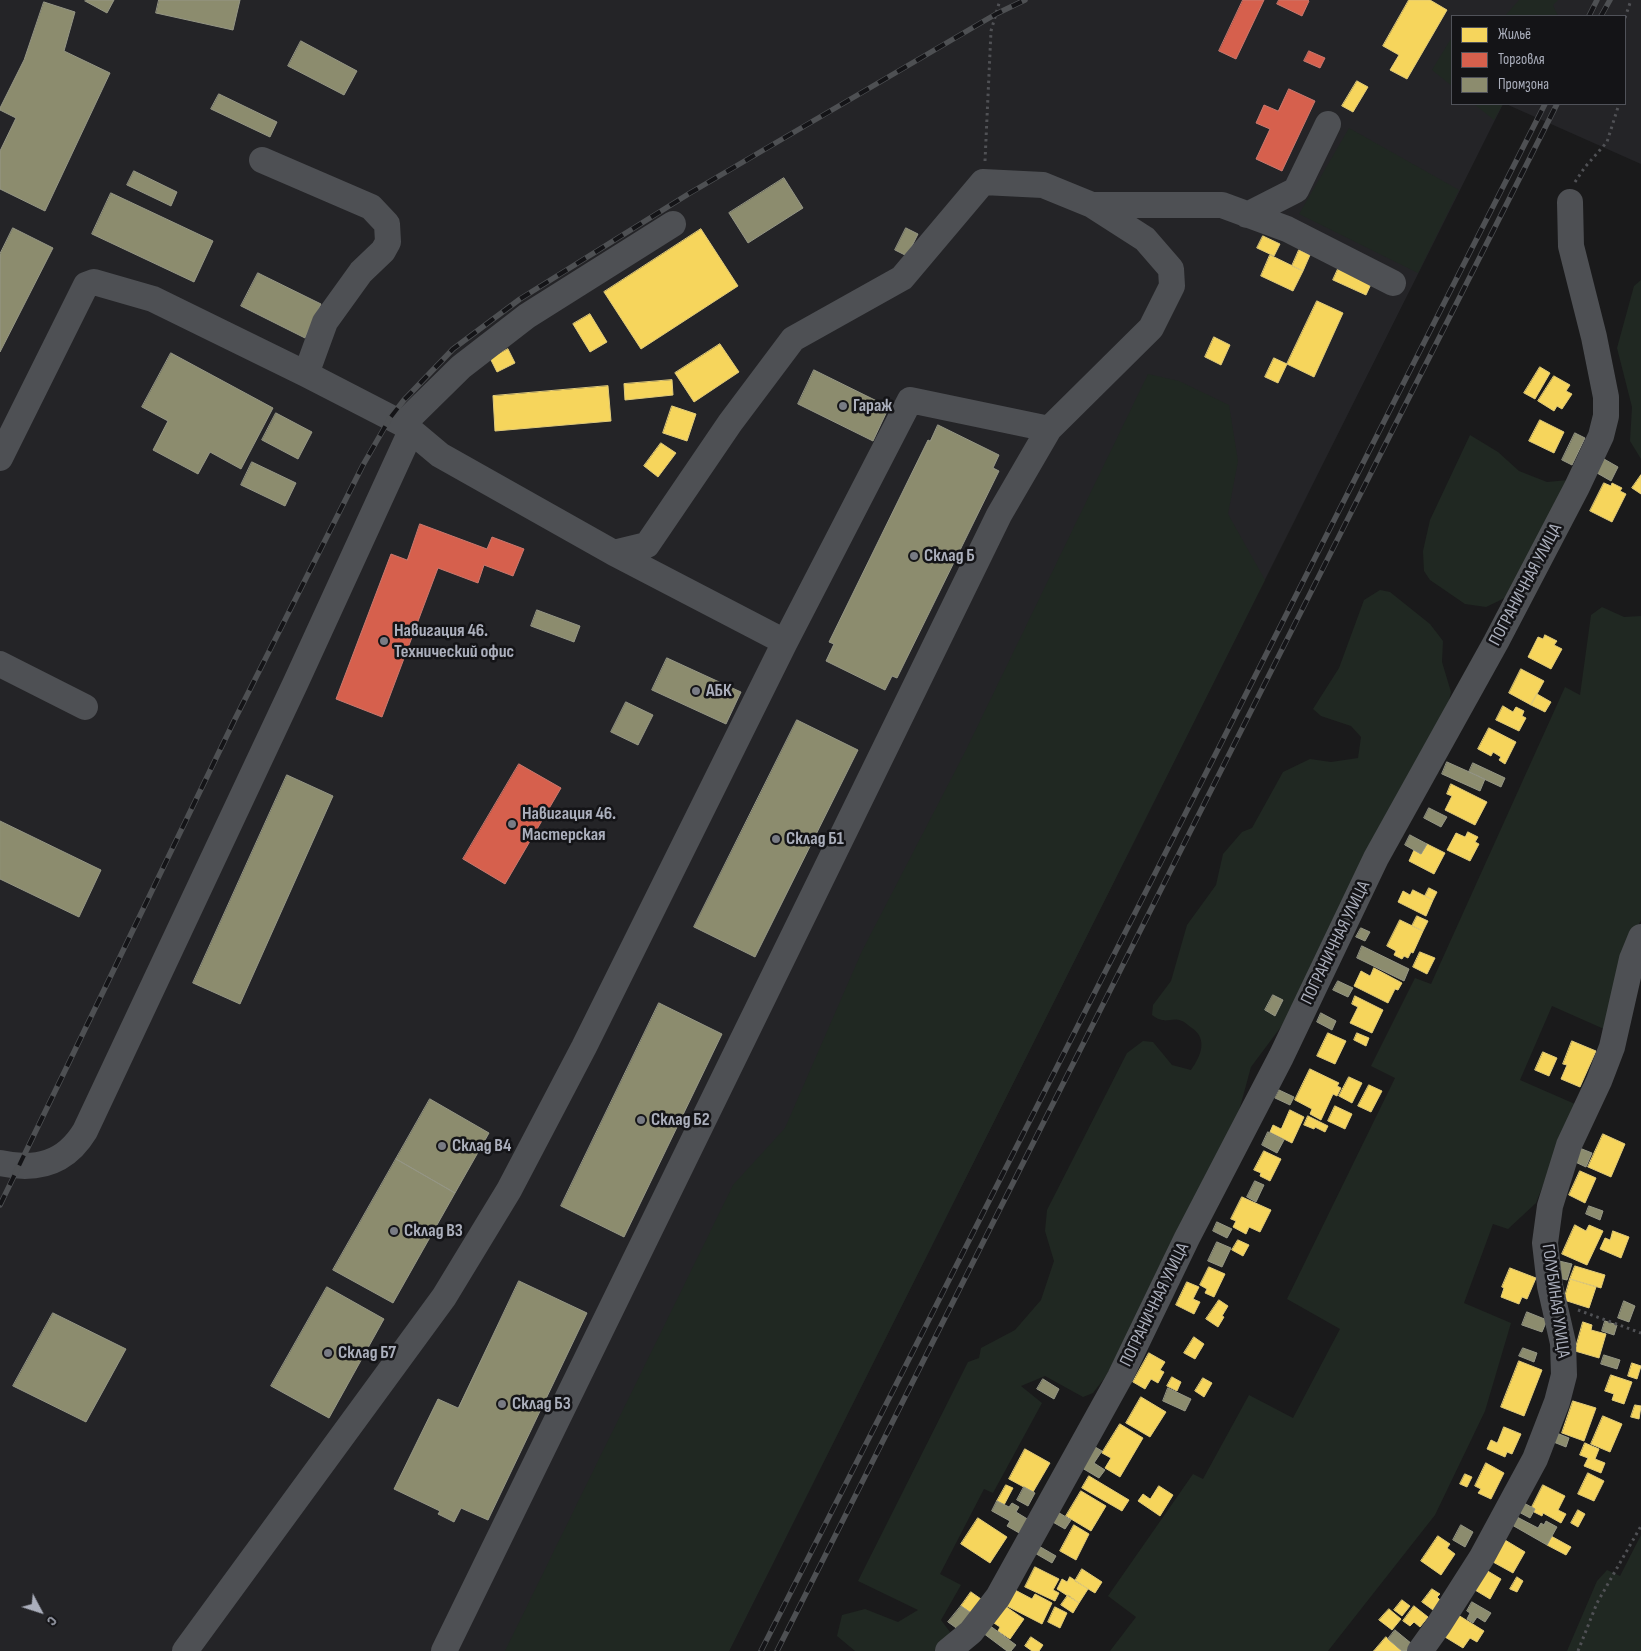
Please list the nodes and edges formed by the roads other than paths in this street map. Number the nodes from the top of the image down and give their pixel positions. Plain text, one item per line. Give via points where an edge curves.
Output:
1 (1328, 124) dead end
2 (262, 160) dead end
3 (1570, 202) road end
4 (1092, 205) junction
5 (1248, 215) junction
6 (673, 224) dead end
7 (1393, 283) dead end
8 (306, 374) junction
9 (407, 428) junction
10 (1049, 429) junction
11 (0, 458) edge
12 (614, 553) junction
13 (785, 642) junction
14 (0, 664) edge
15 (85, 707) dead end
16 (1641, 937) edge
17 (0, 1163) edge
18 (185, 1651) edge
19 (444, 1651) edge
20 (948, 1651) edge
21 (1420, 1651) edge

1 - 5 street via 1296,190
2 - 8 street via 371,207 386,224 388,242 324,322
3 - 20 street, ПОГРАНИЧНАЯ УЛИЦА via 1571,246 1606,397 1601,436 1500,633 1376,858 1281,1057 1187,1238 1120,1377 998,1597 971,1632
4 - 5 street via 1222,205
4 - 10 street via 1146,239 1171,269 1172,286 1151,328
4 - 12 street via 1043,185 983,182 902,278 794,339 730,423 647,545
5 - 7 street via 1287,230
6 - 9 street via 526,316 460,367
8 - 9 street
8 - 11 street via 153,299 94,282 86,285
9 - 12 street via 440,455
9 - 17 street via 296,682 85,1131 73,1147 46,1164 23,1167
10 - 13 street via 910,400
10 - 19 street via 999,515
12 - 13 street
13 - 18 street via 584,1047 509,1190 444,1297
14 - 15 street
16 - 21 street, ГОЛУБИНАЯ УЛИЦА via 1632,959 1612,1047 1569,1145 1550,1206 1545,1243 1550,1286 1563,1343 1564,1375 1557,1402 1535,1459 1482,1558

